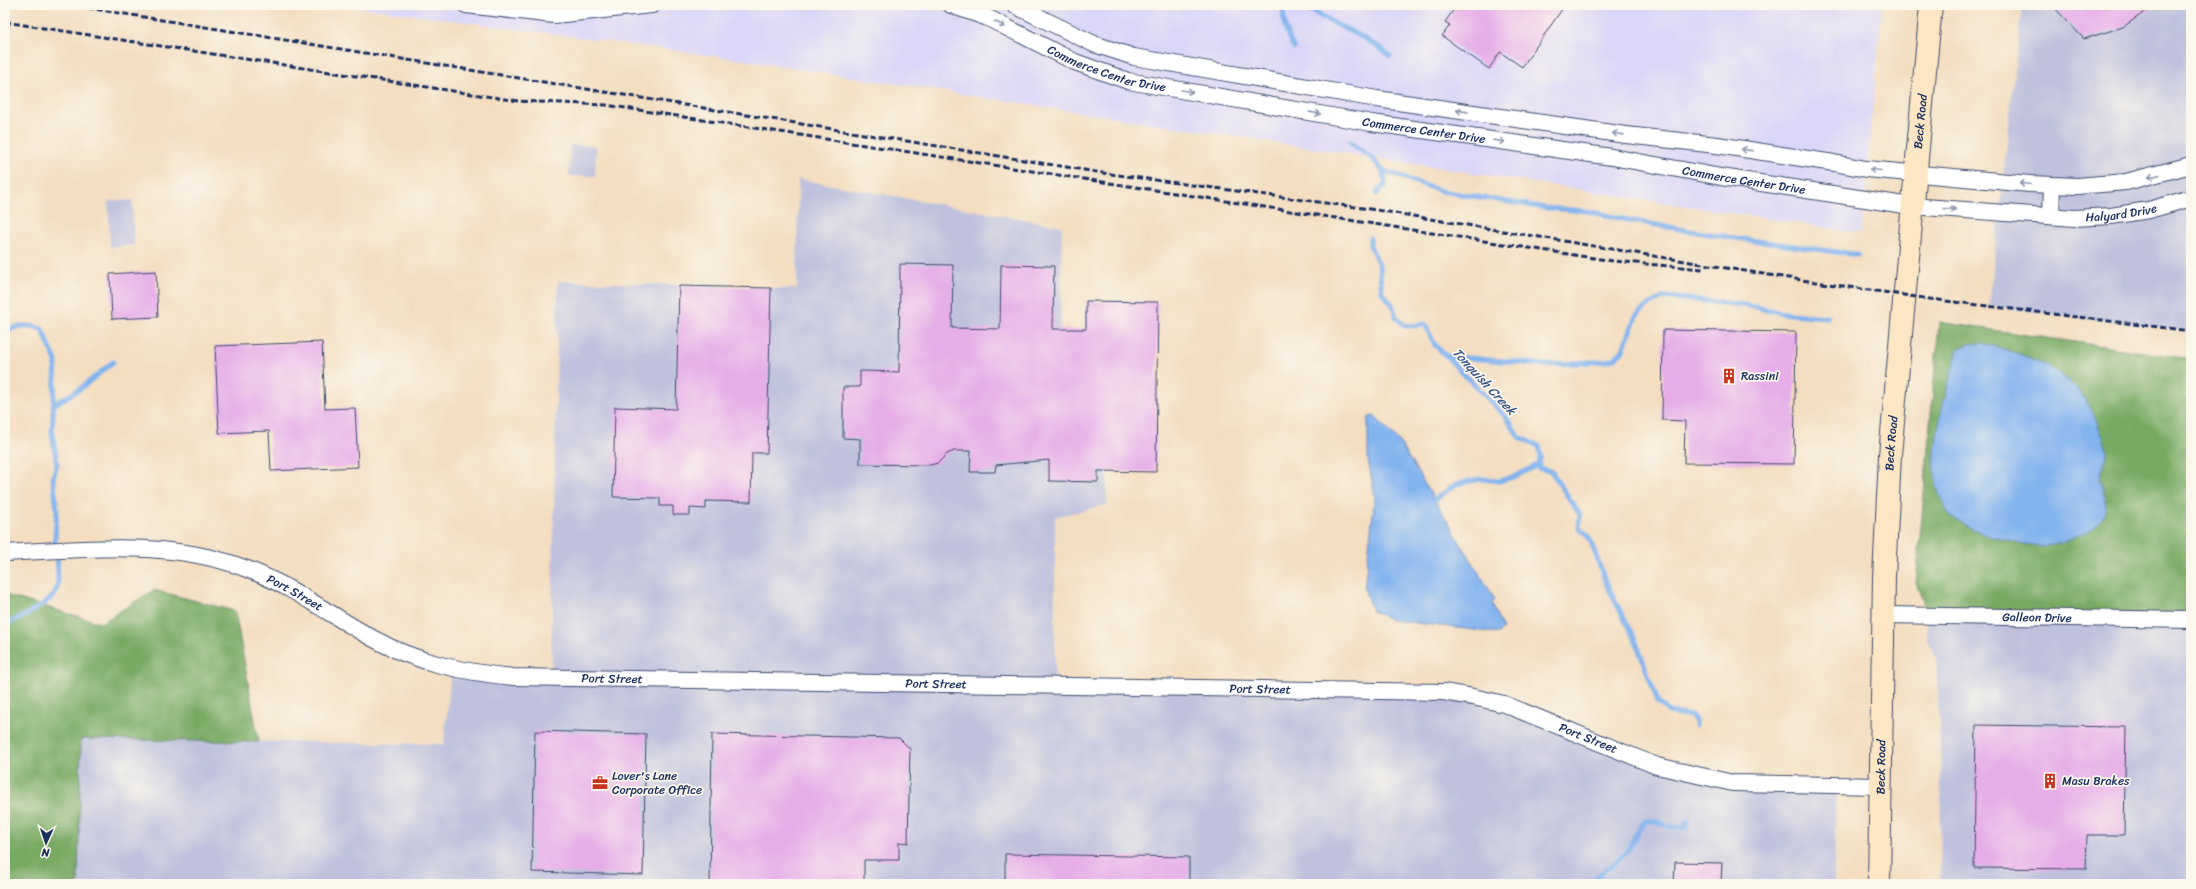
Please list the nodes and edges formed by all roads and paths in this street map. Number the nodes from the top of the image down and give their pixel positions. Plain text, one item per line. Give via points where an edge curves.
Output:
1 (466, 5) edge
2 (652, 5) edge
3 (951, 5) edge
4 (1014, 5) edge
5 (1931, 5) edge
6 (1377, 99) junction
7 (1372, 123) junction
8 (2191, 165) edge
9 (1914, 173) junction
10 (2052, 185) junction
11 (2191, 198) edge
12 (1911, 206) junction
13 (2051, 216) junction
14 (5, 552) edge
15 (1883, 615) junction
16 (2191, 620) edge
17 (1880, 786) junction
18 (1878, 884) edge

1 - 2 street via 554,15
3 -> 7 street, Commerce Center Drive via 988,18 1075,62 1128,81
4 - 6 street, Commerce Center Drive via 1094,44 1134,57
5 - 9 main road, Beck Road
6 - 7 street
9 -> 6 street, Commerce Center Drive via 1866,169 1716,145 1626,135
7 -> 12 street, Commerce Center Drive via 1612,157 1720,178
8 -> 10 street via 2126,182 2077,186
10 -> 9 street
9 - 12 main road, Beck Road
10 - 13 street
11 - 13 street, Halyard Drive via 2149,210 2110,216
12 -> 13 street, Halyard Drive
12 - 15 main road, Beck Road via 1890,455
14 - 17 street, Port Street via 148,549 220,559 275,581 396,650 451,668 481,674 513,677 1443,692 1504,704 1657,766 1733,783
15 - 16 street, Galleon Drive
15 - 17 main road, Beck Road
17 - 18 main road, Beck Road

